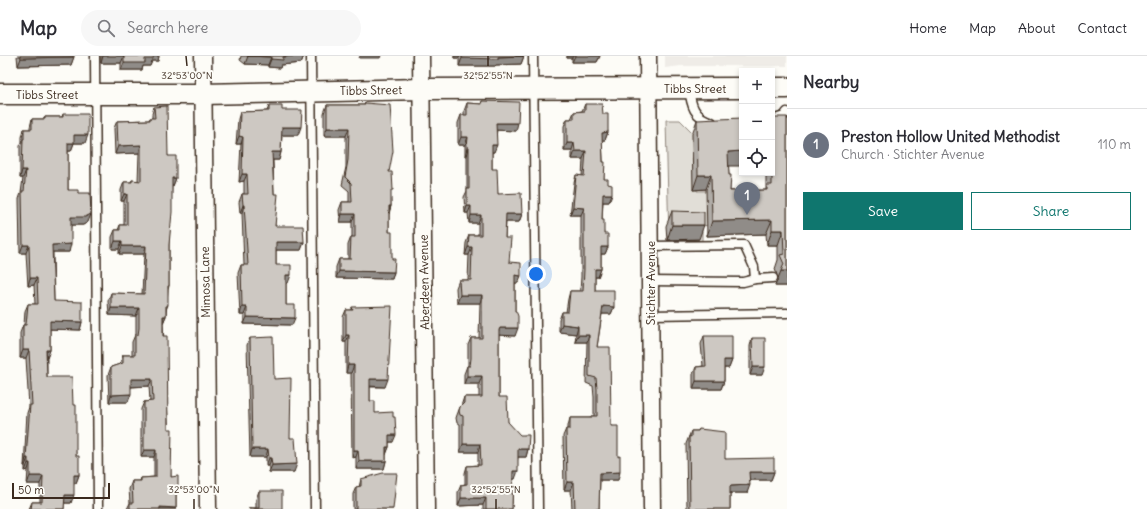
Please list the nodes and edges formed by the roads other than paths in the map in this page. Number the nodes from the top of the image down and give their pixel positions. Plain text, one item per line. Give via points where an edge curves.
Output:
1 (95, 56) edge
2 (203, 56) edge
3 (311, 56) edge
4 (421, 56) edge
5 (533, 56) edge
6 (648, 56) edge
7 (648, 88) junction
8 (688, 88) junction
9 (739, 88) edge
10 (775, 88) edge
11 (787, 88) edge
12 (422, 89) junction
13 (533, 90) junction
14 (311, 91) junction
15 (0, 94) edge
16 (96, 94) junction
17 (203, 94) junction
18 (787, 112) edge
19 (775, 119) edge
20 (719, 122) edge
21 (649, 246) junction
22 (755, 278) junction
23 (773, 278) dead end
24 (650, 280) junction
25 (787, 314) edge
26 (650, 315) junction
27 (98, 509) edge
28 (208, 509) edge
29 (316, 509) edge
30 (426, 509) edge
31 (538, 509) edge
32 (652, 509) edge

1 - 16 lane
2 - 17 street, Mimosa Lane
3 - 14 lane
4 - 12 street, Aberdeen Avenue
5 - 13 lane
6 - 7 street, Stichter Avenue
7 - 8 street, Tibbs Street
7 - 13 street, Tibbs Street
7 - 21 street, Stichter Avenue
8 - 9 street, Tibbs Street
8 - 20 lane via 696,115 703,120
10 - 11 street
12 - 13 street, Tibbs Street
12 - 14 street, Tibbs Street
12 - 30 street, Aberdeen Avenue
13 - 31 lane
14 - 17 street, Tibbs Street
14 - 29 lane
15 - 16 street, Tibbs Street
16 - 17 street, Tibbs Street
16 - 27 lane
17 - 28 street, Mimosa Lane
18 - 19 lane
21 - 22 lane via 744,245 754,267
21 - 24 street, Stichter Avenue
22 - 23 lane
22 - 24 lane via 743,282
24 - 26 street, Stichter Avenue
25 - 26 lane
26 - 32 street, Stichter Avenue

